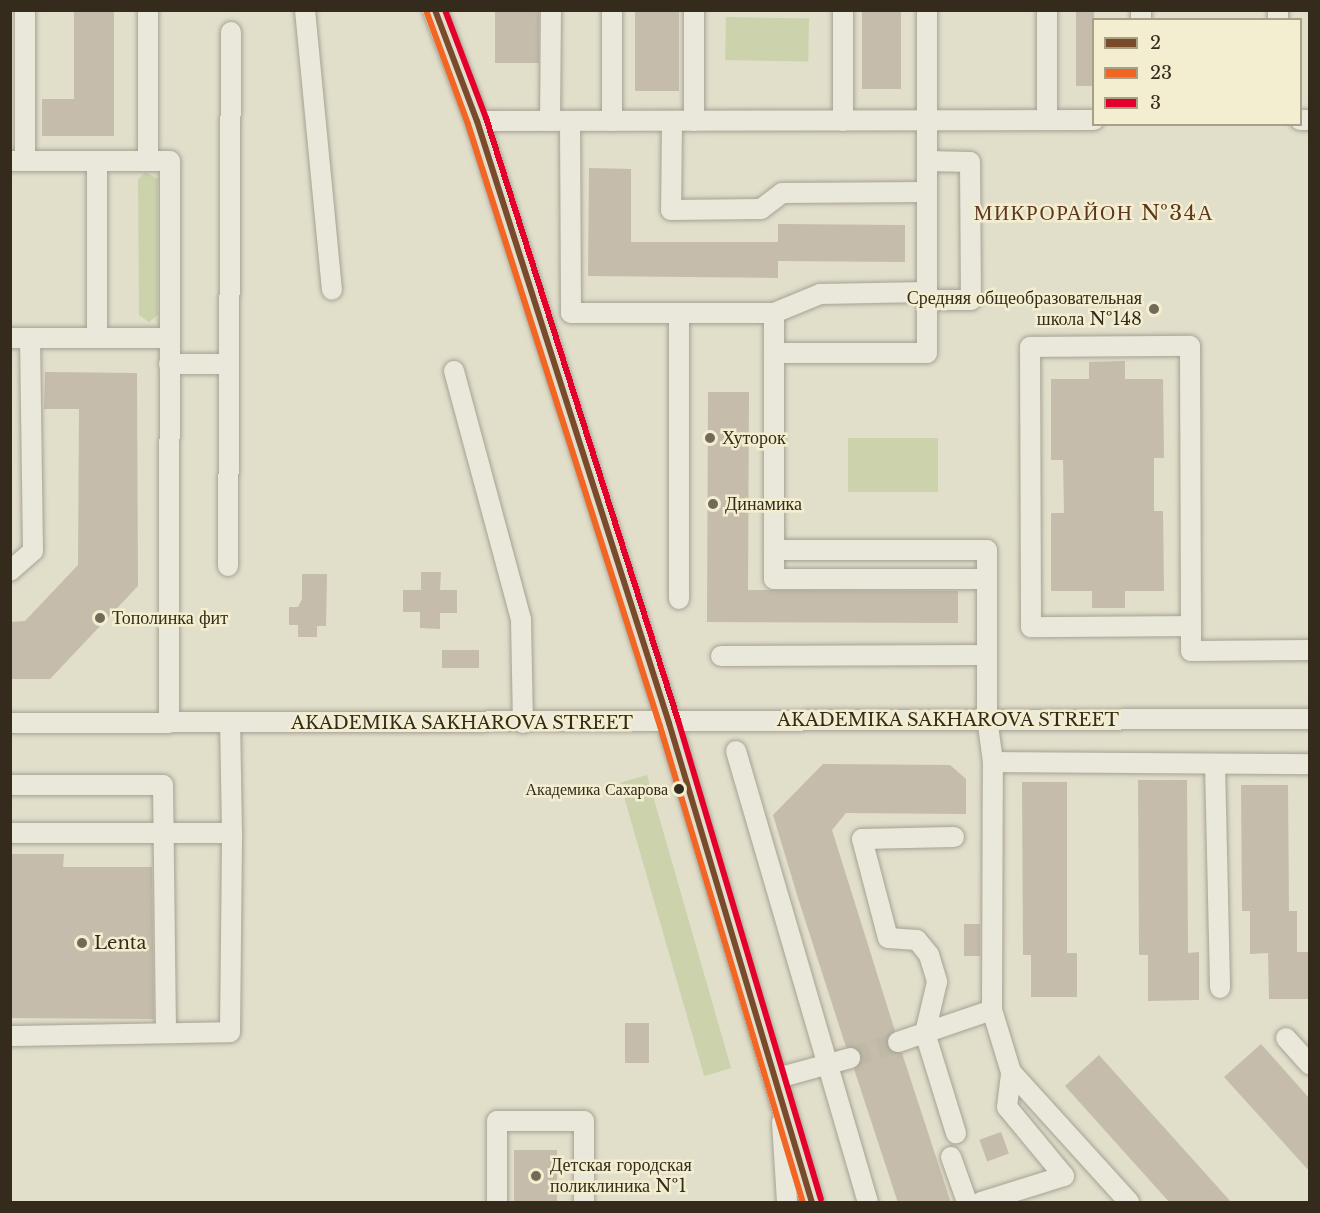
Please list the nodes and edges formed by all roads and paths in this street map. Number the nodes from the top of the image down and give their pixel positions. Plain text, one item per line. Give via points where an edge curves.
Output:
1 (25, 10) edge
2 (148, 10) edge
3 (305, 10) edge
4 (435, 10) edge
5 (551, 10) edge
6 (612, 10) edge
7 (694, 10) edge
8 (843, 10) edge
9 (927, 10) edge
10 (1047, 10) edge
11 (231, 32) dead end
12 (1047, 120) junction
13 (1092, 120) edge
14 (477, 121) junction
15 (550, 121) junction
16 (570, 121) junction
17 (612, 121) junction
18 (672, 121) junction
19 (694, 121) junction
20 (843, 121) junction
21 (927, 121) junction
22 (18, 161) edge
23 (97, 161) junction
24 (148, 161) junction
25 (927, 161) junction
26 (927, 192) junction
27 (332, 290) dead end
28 (927, 296) junction
29 (679, 313) junction
30 (774, 313) junction
31 (20, 338) edge
32 (97, 338) junction
33 (169, 338) junction
34 (774, 353) junction
35 (169, 364) junction
36 (226, 364) junction
37 (454, 371) dead end
38 (774, 550) junction
39 (228, 566) dead end
40 (10, 571) edge
41 (987, 579) junction
42 (679, 599) dead end
43 (1191, 626) junction
44 (1310, 650) edge
45 (987, 655) junction
46 (721, 656) dead end
47 (987, 718) junction
48 (1310, 719) edge
49 (10, 723) edge
50 (169, 723) junction
51 (230, 723) junction
52 (523, 723) junction
53 (669, 723) junction
54 (736, 751) dead end
55 (993, 762) junction
56 (1215, 764) junction
57 (1310, 764) edge
58 (10, 785) edge
59 (232, 832) junction
60 (10, 833) edge
61 (162, 833) junction
62 (954, 837) dead end
63 (1220, 988) dead end
64 (992, 1010) junction
65 (166, 1033) junction
66 (925, 1033) junction
67 (10, 1036) edge
68 (1286, 1038) dead end
69 (898, 1042) tunnel mouth
70 (850, 1058) tunnel mouth
71 (824, 1065) junction
72 (1310, 1065) edge
73 (1011, 1072) junction
74 (778, 1090) junction
75 (956, 1133) dead end
76 (951, 1156) dead end
77 (497, 1203) edge
78 (584, 1203) edge
79 (787, 1203) edge
80 (813, 1203) edge
81 (868, 1203) edge
82 (967, 1203) edge
83 (981, 1203) edge
84 (1129, 1203) edge

1 - 22 street
2 - 24 street
3 - 27 street
4 - 14 main road
5 - 15 street
6 - 17 street
7 - 19 street
8 - 20 street
9 - 21 street
10 - 12 street
11 - 36 street
12 - 13 street
12 - 21 street
14 - 15 street
14 - 53 main road
15 - 16 street
16 - 17 street
16 - 29 street via 571,313
17 - 18 street
18 - 19 street
18 - 26 street via 671,210 761,209 782,193
19 - 20 street
20 - 21 street
21 - 25 street
22 - 23 street
23 - 24 street
23 - 32 street
24 - 33 street via 170,161
25 - 26 street
25 - 28 street via 970,162 971,300
26 - 28 street
28 - 30 street via 820,294
28 - 34 street via 927,353
29 - 30 street
29 - 42 street
30 - 34 street
31 - 32 street
31 - 40 street via 33,551
32 - 33 street
33 - 35 street
34 - 38 street
35 - 36 street
35 - 50 street
36 - 39 street
37 - 52 street via 521,620
38 - 41 street via 774,579
38 - 41 street via 987,550
41 - 45 street
43 - 43 street via 1190,346 1030,347 1031,627
43 - 44 street via 1191,651
45 - 46 street
45 - 47 street
47 - 48 street, AKADEMIKA SAKHAROVA STREET
47 - 53 street, AKADEMIKA SAKHAROVA STREET
47 - 55 street
49 - 50 street, AKADEMIKA SAKHAROVA STREET
50 - 51 street, AKADEMIKA SAKHAROVA STREET
51 - 52 street, AKADEMIKA SAKHAROVA STREET
51 - 59 street
52 - 53 street, AKADEMIKA SAKHAROVA STREET
53 - 74 main road
54 - 71 street
55 - 56 street
55 - 64 street
56 - 57 street
56 - 63 street
58 - 61 street via 163,785
59 - 61 street
59 - 65 street via 230,1032
60 - 61 street
61 - 65 street
62 - 66 street via 862,839 888,938 916,940 929,955 937,982
64 - 66 street
64 - 73 street
65 - 67 street
66 - 69 street
66 - 75 street
68 - 72 street
70 - 71 street
71 - 74 street
71 - 81 street
73 - 83 street via 1007,1107 1064,1176
73 - 84 street
74 - 79 street
74 - 80 main road
76 - 82 street
77 - 78 street via 497,1121 584,1121

